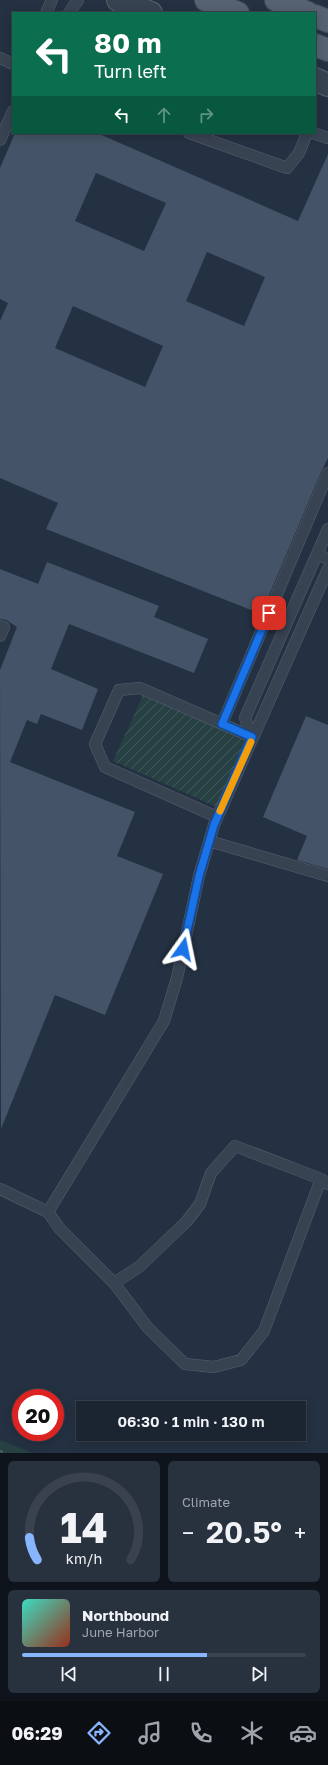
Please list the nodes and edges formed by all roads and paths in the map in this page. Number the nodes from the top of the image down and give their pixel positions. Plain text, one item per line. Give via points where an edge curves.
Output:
1 (52, 0) edge
2 (78, 0) edge
3 (118, 0) edge
4 (206, 0) edge
5 (46, 12) edge
6 (70, 12) edge
7 (148, 12) edge
8 (236, 12) edge
9 (316, 16) edge
10 (328, 21) edge
11 (316, 45) edge
12 (328, 50) edge
13 (0, 58) edge
14 (12, 64) edge
15 (316, 79) edge
16 (328, 84) edge
17 (12, 113) edge
18 (192, 134) edge
19 (307, 134) edge
20 (316, 134) edge
21 (328, 138) edge
22 (0, 140) edge
23 (328, 473) edge
24 (328, 529) edge
25 (317, 554) junction
26 (328, 559) edge
27 (328, 569) edge
28 (0, 626) edge
29 (0, 636) edge
30 (222, 724) junction
31 (252, 737) junction
32 (218, 817) junction
33 (209, 841) junction
34 (328, 876) edge
35 (325, 1182) edge
36 (0, 1189) edge
37 (48, 1212) junction
38 (114, 1283) junction
39 (0, 1451) edge
40 (6, 1453) edge

1 - 5 lane
2 - 6 lane
3 - 7 street
4 - 8 main road
9 - 10 main road
11 - 12 main road
13 - 14 lane
15 - 16 street
17 - 22 lane
18 - 19 lane via 287,168 299,153
20 - 21 lane
23 - 30 lane
24 - 25 lane
25 - 26 lane
25 - 31 lane via 245,718
27 - 31 lane
28 - 29 lane via 4,627
30 - 31 lane
30 - 32 lane via 140,688 119,690 95,744 105,767
31 - 32 lane
32 - 33 lane
33 - 34 lane
33 - 37 lane via 177,978 164,1021
35 - 38 lane via 235,1146 211,1173 200,1204 187,1221 139,1267
35 - 38 lane via 264,1331 241,1360 214,1367 185,1364 148,1328
36 - 37 lane
37 - 38 lane via 60,1229
39 - 40 path

